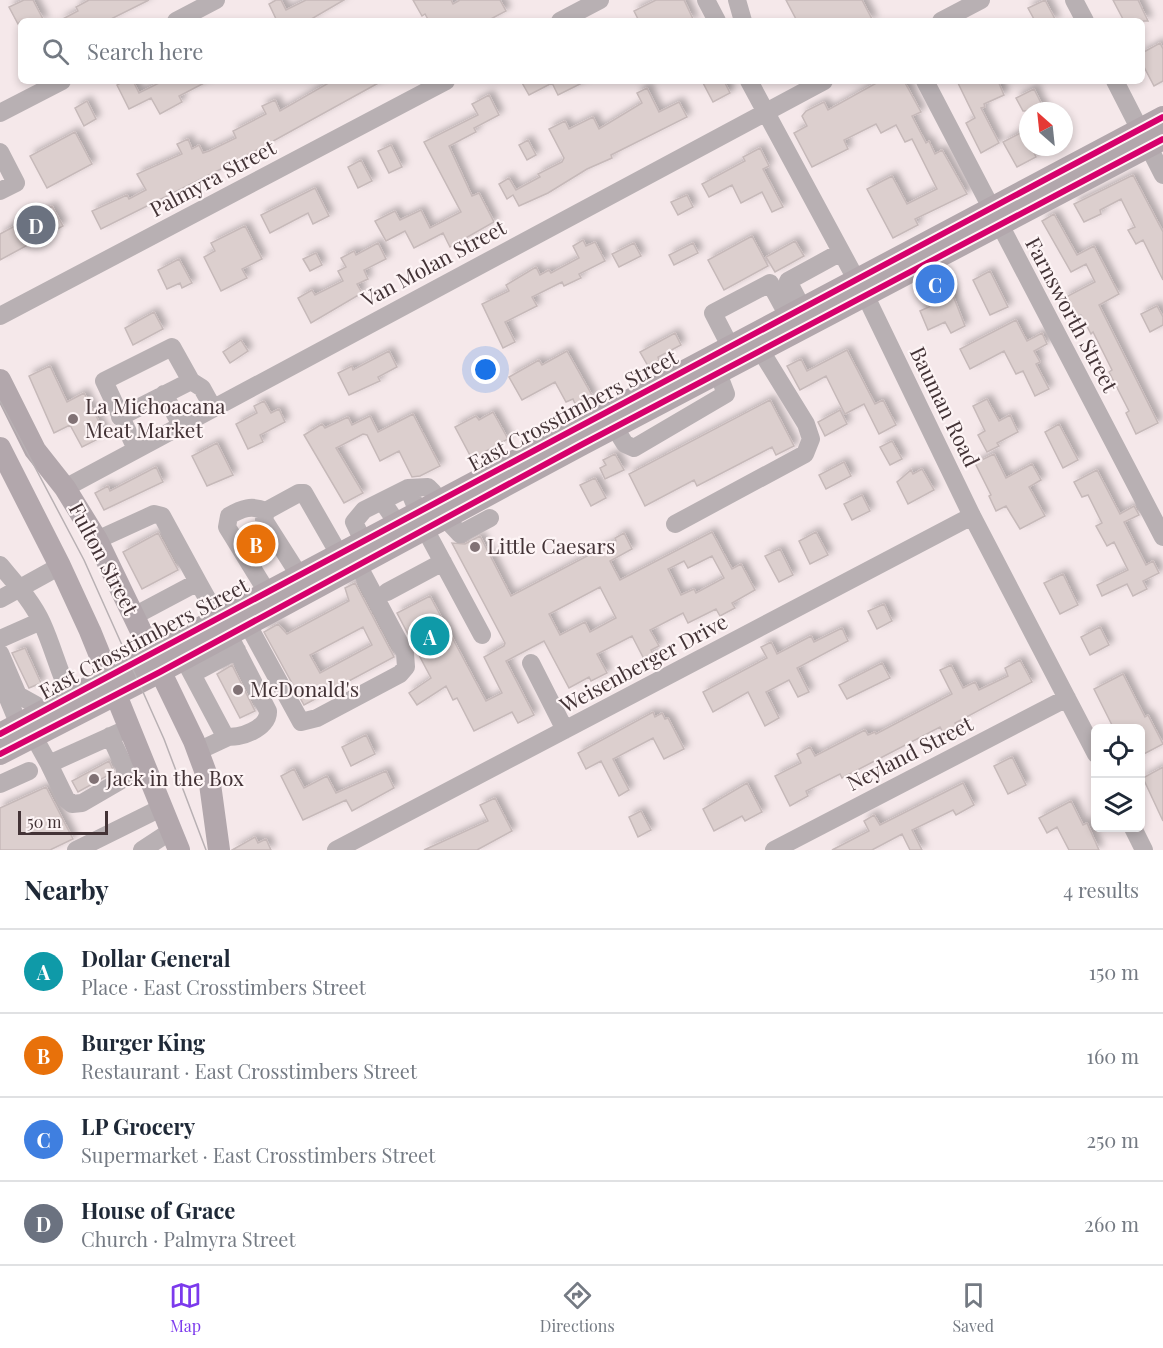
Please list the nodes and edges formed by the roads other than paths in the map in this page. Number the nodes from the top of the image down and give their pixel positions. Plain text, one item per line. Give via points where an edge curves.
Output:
1 (216, 0) edge
2 (600, 0) edge
3 (706, 0) edge
4 (737, 0) edge
5 (981, 0) edge
6 (1074, 0) edge
7 (182, 18) edge
8 (566, 18) edge
9 (715, 18) edge
10 (742, 18) edge
11 (946, 18) edge
12 (1083, 18) edge
13 (56, 84) edge
14 (440, 84) edge
15 (751, 84) edge
16 (818, 84) edge
17 (927, 84) edge
18 (1117, 84) edge
19 (766, 111) junction
20 (0, 113) edge
21 (1163, 117) edge
22 (1151, 138) edge
23 (0, 152) edge
24 (1163, 175) edge
25 (8, 187) edge
26 (994, 216) junction
27 (841, 252) junction
28 (812, 268) junction
29 (860, 287) junction
30 (827, 295) junction
31 (795, 312) junction
32 (0, 316) edge
33 (730, 346) junction
34 (761, 351) junction
35 (713, 365) junction
36 (0, 380) edge
37 (191, 381) junction
38 (164, 394) junction
39 (662, 403) junction
40 (213, 408) junction
41 (120, 417) junction
42 (181, 425) junction
43 (674, 425) junction
44 (615, 428) junction
45 (578, 437) junction
46 (0, 448) edge
47 (136, 449) junction
48 (65, 488) junction
49 (382, 501) junction
50 (266, 511) junction
51 (431, 515) junction
52 (972, 516) junction
53 (490, 518) dead end
54 (397, 523) junction
55 (675, 524) dead end
56 (1163, 537) edge
57 (97, 540) junction
58 (363, 541) junction
59 (339, 554) junction
60 (442, 562) junction
61 (358, 565) junction
62 (0, 566) edge
63 (60, 566) junction
64 (198, 582) junction
65 (303, 584) junction
66 (19, 586) junction
67 (267, 592) junction
68 (387, 592) dead end
69 (0, 599) edge
70 (134, 616) junction
71 (39, 617) junction
72 (233, 632) junction
73 (0, 634) edge
74 (482, 635) dead end
75 (0, 639) edge
76 (0, 653) edge
77 (156, 662) junction
78 (531, 663) dead end
79 (188, 667) junction
80 (0, 680) edge
81 (112, 685) junction
82 (72, 697) junction
83 (1067, 698) junction
84 (40, 714) junction
85 (565, 730) junction
86 (18, 732) edge
87 (119, 732) junction
88 (228, 737) junction
89 (1091, 746) edge
90 (198, 752) junction
91 (0, 754) edge
92 (49, 764) junction
93 (29, 771) dead end
94 (0, 784) edge
95 (161, 808) junction
96 (1135, 832) edge
97 (175, 840) edge
98 (76, 850) edge
99 (142, 850) edge
100 (219, 850) edge
101 (336, 850) edge
102 (774, 850) edge
103 (1144, 850) edge

1 - 7 street
2 - 8 street
3 - 9 street
4 - 10 street
5 - 11 street
6 - 12 street
13 - 20 street
14 - 32 street, Palmyra Street
15 - 19 street, Bauman Road
16 - 19 street, Van Molan Street
17 - 26 street, Farnsworth Street
18 - 22 street
19 - 27 street, Bauman Road
19 - 40 street, Van Molan Street
21 - 22 main road, East Crosstimbers Street
22 - 24 street
22 - 26 main road, East Crosstimbers Street
23 - 25 street
26 - 29 main road, East Crosstimbers Street
26 - 56 street, Farnsworth Street
27 - 28 street
27 - 29 street, Bauman Road
28 - 30 street
28 - 31 street via 789,281
29 - 30 main road, East Crosstimbers Street
29 - 34 main road, East Crosstimbers Street
29 - 52 street, Bauman Road
30 - 31 main road, East Crosstimbers Street
31 - 33 main road, East Crosstimbers Street
31 - 33 street via 770,283 713,313
33 - 35 main road, East Crosstimbers Street
34 - 35 main road, East Crosstimbers Street
34 - 55 street via 806,424 811,440 805,454
35 - 39 main road, East Crosstimbers Street
35 - 43 street via 726,394
35 - 45 main road, East Crosstimbers Street
36 - 48 main road, Fulton Street via 34,450
37 - 38 street
37 - 40 street via 202,388
37 - 41 street via 172,347 104,381
38 - 41 street
38 - 42 street
39 - 43 street
39 - 44 main road, East Crosstimbers Street
40 - 42 street, Van Molan Street
41 - 47 street
42 - 47 street, Van Molan Street
43 - 44 street via 630,448
44 - 45 main road, East Crosstimbers Street
45 - 51 main road, East Crosstimbers Street
46 - 63 main road, Fulton Street
47 - 48 street, Van Molan Street
48 - 57 main road, Fulton Street
49 - 51 street via 408,488 428,487 433,492
49 - 54 street
49 - 58 street via 364,510 354,522
50 - 59 street via 298,492 304,493
50 - 65 street via 264,520
50 - 67 street via 255,506 239,510 229,516 227,527
51 - 53 street via 460,534
51 - 54 main road, East Crosstimbers Street
51 - 60 street
51 - 61 main road, East Crosstimbers Street
52 - 83 street, Bauman Road
52 - 85 street, Weisenberger Drive
54 - 58 main road, East Crosstimbers Street
57 - 64 street via 153,514 162,516
57 - 70 main road, Fulton Street
58 - 59 main road, East Crosstimbers Street
59 - 65 main road, East Crosstimbers Street
60 - 68 street
60 - 74 street
61 - 65 main road, East Crosstimbers Street
61 - 72 street via 407,661 406,667 389,679 302,722
62 - 66 street
63 - 66 street
63 - 81 main road, Fulton Street
64 - 70 street
64 - 72 street
65 - 67 main road, East Crosstimbers Street
65 - 72 main road, East Crosstimbers Street
66 - 69 street
66 - 71 street
67 - 72 main road, East Crosstimbers Street
70 - 77 main road, Fulton Street
71 - 73 street
71 - 75 street
71 - 82 street
72 - 77 main road, East Crosstimbers Street
72 - 79 main road, East Crosstimbers Street
72 - 88 street via 268,717 248,733
76 - 84 street via 18,694 36,705
77 - 79 main road, East Crosstimbers Street
77 - 81 main road, East Crosstimbers Street
77 - 90 main road, Fulton Street
78 - 85 street
79 - 88 street via 221,731
80 - 86 street
81 - 82 main road, East Crosstimbers Street
81 - 86 main road, East Crosstimbers Street
81 - 87 main road, Fulton Street
82 - 84 main road, East Crosstimbers Street
83 - 89 street, Bauman Road
83 - 102 street, Neyland Street
84 - 86 main road, East Crosstimbers Street
85 - 101 street, Weisenberger Drive
86 - 91 main road, East Crosstimbers Street
86 - 92 street
87 - 92 street
87 - 92 street via 125,778 82,803 72,804 66,799
87 - 95 main road, Fulton Street
88 - 90 street
90 - 100 main road, Fulton Street via 210,784
93 - 94 street
95 - 97 main road, Fulton Street
95 - 98 street
96 - 103 street
97 - 99 street

